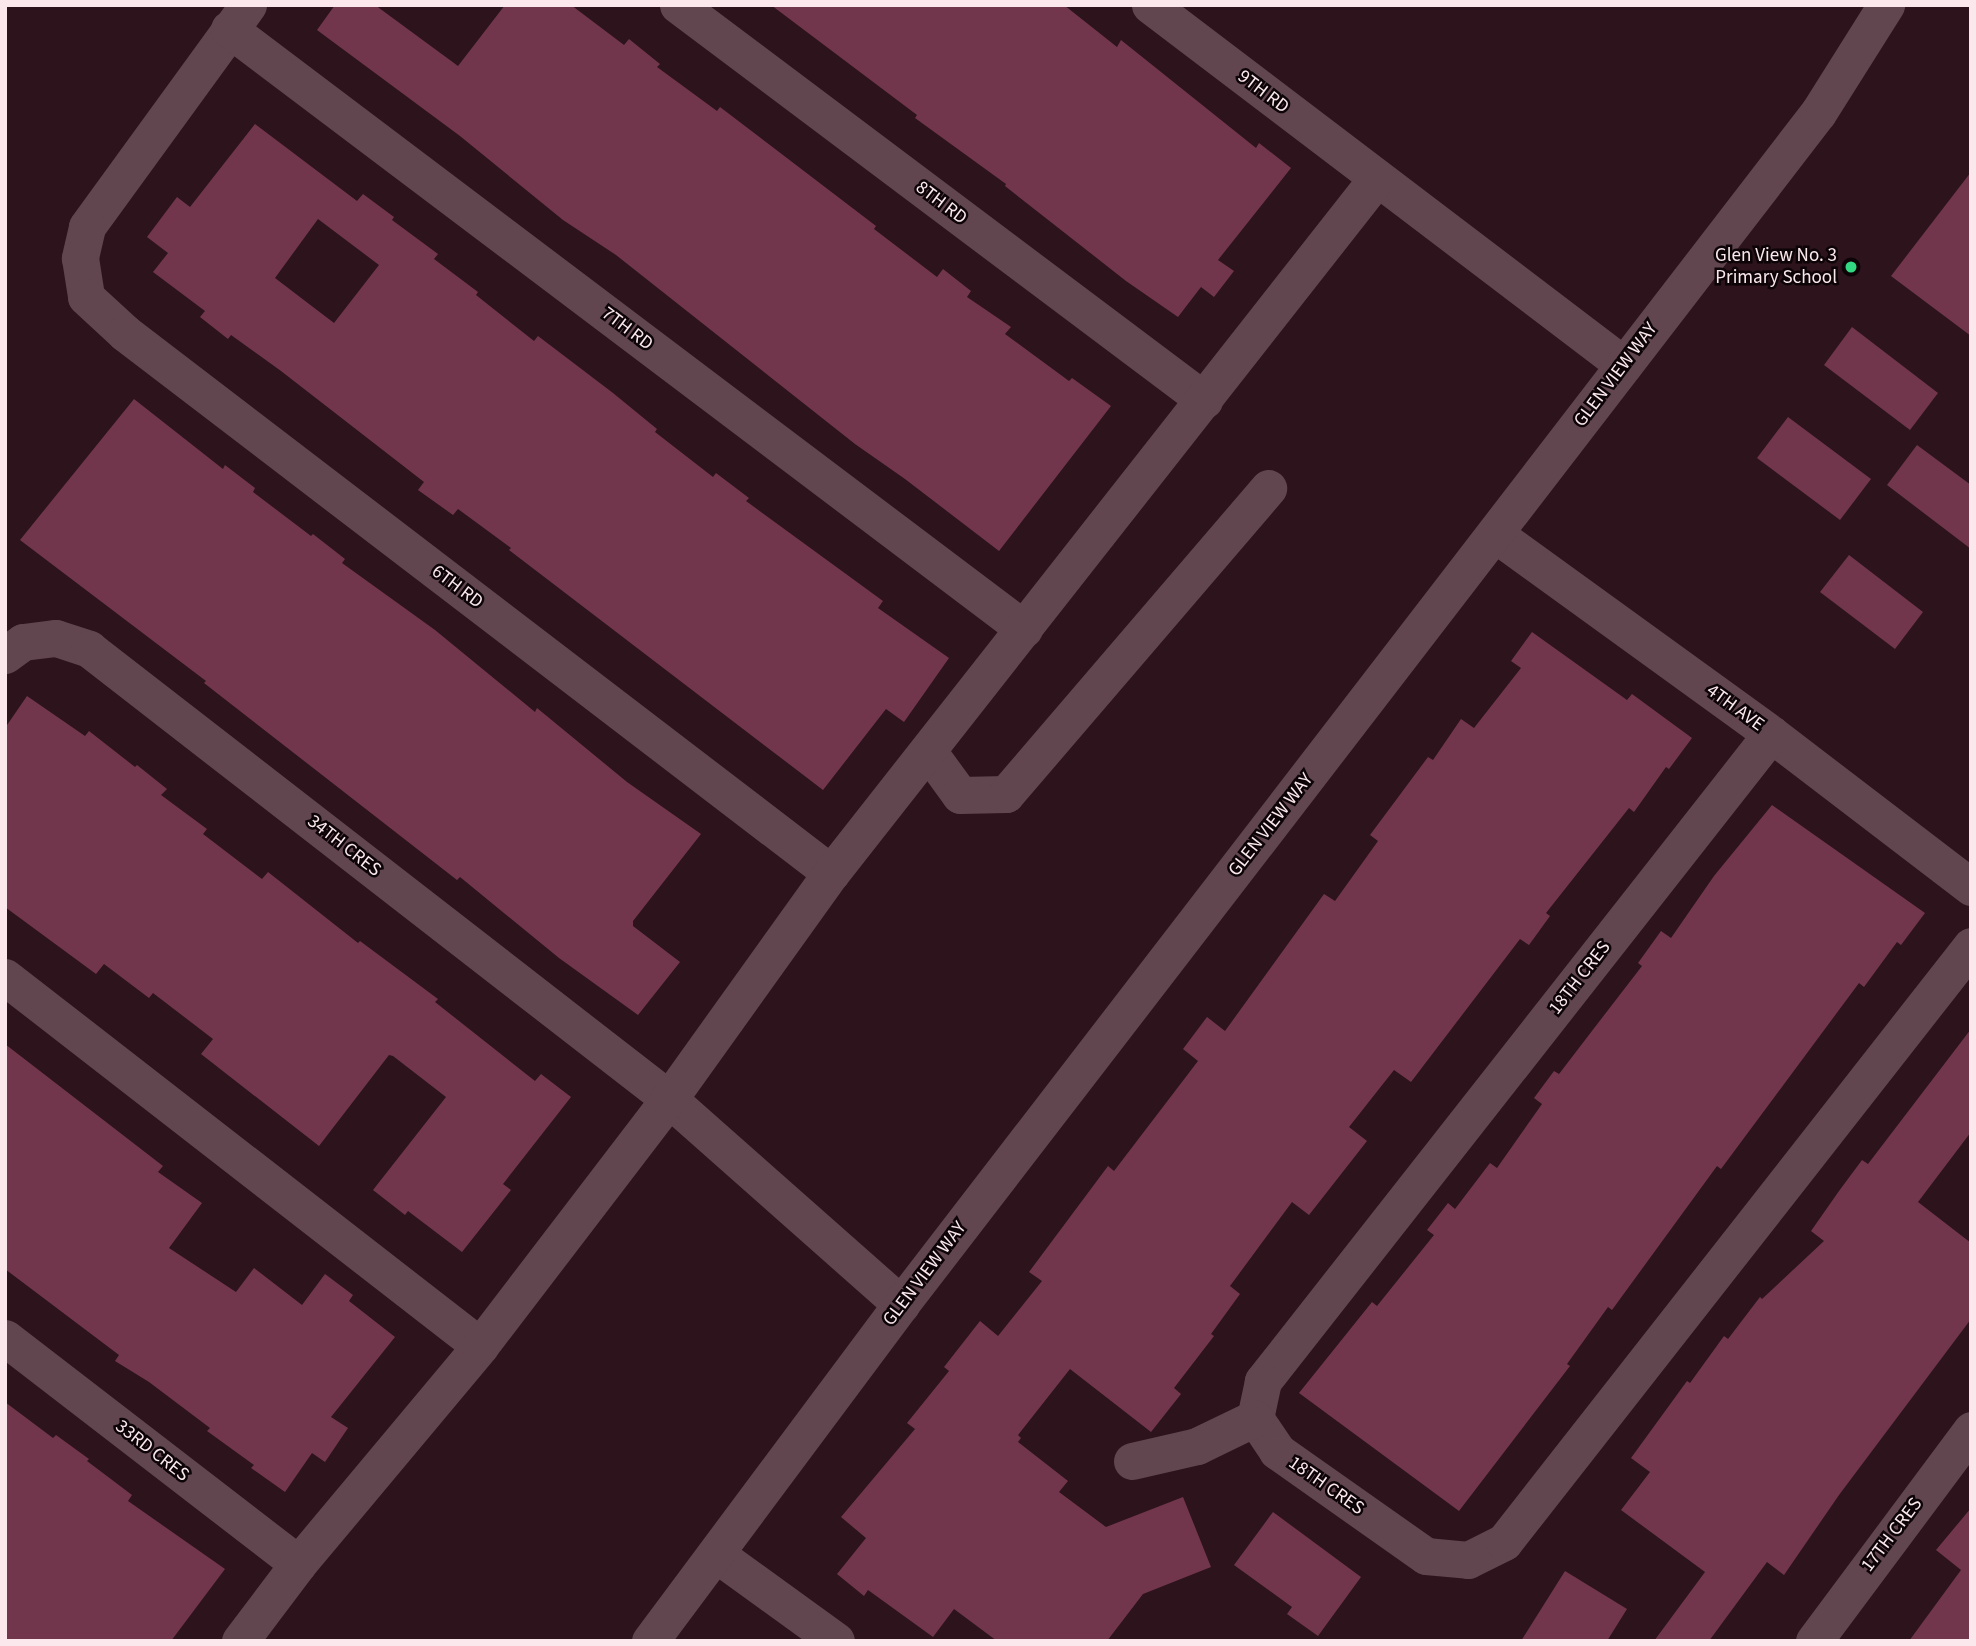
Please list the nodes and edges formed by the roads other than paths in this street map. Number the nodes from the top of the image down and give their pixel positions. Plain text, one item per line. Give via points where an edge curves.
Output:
1 (678, 5) edge
2 (1150, 5) edge
3 (1886, 5) edge
4 (238, 17) edge
5 (1377, 178) junction
6 (1624, 365) junction
7 (1204, 400) junction
8 (1268, 488) dead end
9 (1495, 534) junction
10 (1024, 629) junction
11 (5, 654) edge
12 (1771, 734) junction
13 (928, 751) junction
14 (831, 873) junction
15 (1971, 887) edge
16 (1971, 946) edge
17 (5, 977) edge
18 (669, 1099) junction
19 (901, 1304) junction
20 (5, 1338) edge
21 (480, 1346) junction
22 (1255, 1418) junction
23 (1971, 1430) edge
24 (1132, 1461) dead end
25 (716, 1554) junction
26 (298, 1564) junction
27 (240, 1641) edge
28 (650, 1641) edge
29 (836, 1641) edge
30 (1814, 1641) edge

1 - 7 street, 8TH RD
2 - 5 street, 9TH RD
3 - 6 street, GLEN VIEW WAY via 1818,113
4 - 10 street, 7TH RD
4 - 14 street, 6TH RD via 87,226 80,258 86,297 125,333
5 - 6 street, 9TH RD
5 - 7 street
6 - 9 street, GLEN VIEW WAY
7 - 10 street
8 - 13 street via 1006,794 960,795
9 - 12 street, 4TH AVE
9 - 19 street, GLEN VIEW WAY
10 - 13 street
11 - 18 street, 34TH CRES via 23,642 56,638 89,649
12 - 15 street, 4TH AVE
12 - 22 street, 18TH CRES via 1263,1381
13 - 14 street
14 - 18 street
16 - 22 street, 18TH CRES via 1504,1542 1468,1560 1426,1556 1277,1451
17 - 21 street
18 - 19 street, 34TH CRES
18 - 21 street
19 - 25 street, GLEN VIEW WAY
20 - 26 street, 33RD CRES
21 - 26 street
22 - 24 street via 1197,1446
23 - 30 street, 17TH CRES
25 - 28 street, GLEN VIEW WAY
25 - 29 street
26 - 27 street

